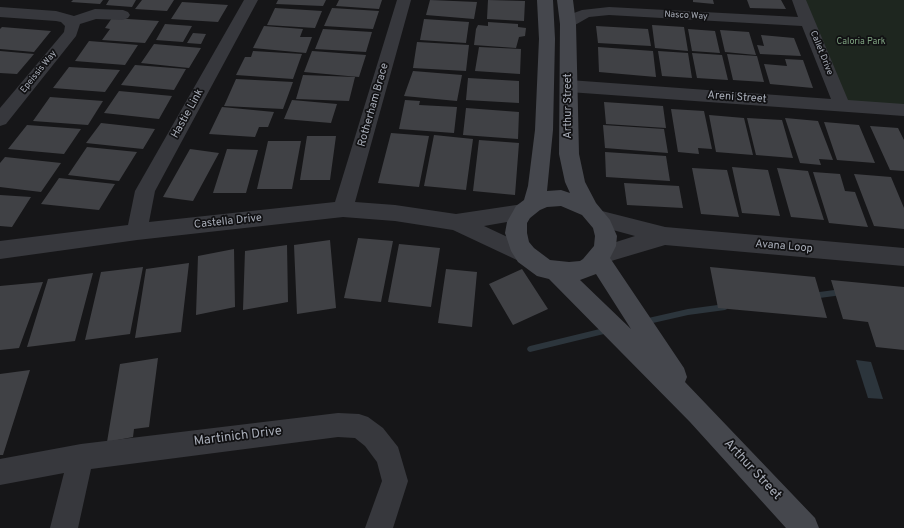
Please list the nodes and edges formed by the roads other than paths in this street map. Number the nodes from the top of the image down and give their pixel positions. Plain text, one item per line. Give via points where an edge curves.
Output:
1 (251, 0) edge
2 (404, 0) edge
3 (545, 0) edge
4 (565, 0) edge
5 (799, 0) edge
6 (0, 12) edge
7 (123, 15) dead end
8 (72, 22) junction
9 (808, 22) junction
10 (568, 24) junction
11 (569, 86) junction
12 (842, 106) junction
13 (904, 110) edge
14 (0, 120) edge
15 (528, 208) junction
16 (344, 209) junction
17 (593, 213) junction
18 (456, 222) junction
19 (136, 232) junction
20 (665, 236) junction
21 (0, 250) edge
22 (526, 256) junction
23 (600, 257) junction
24 (904, 257) edge
25 (557, 272) junction
26 (699, 413) junction
27 (81, 457) junction
28 (0, 472) edge
29 (64, 528) edge
30 (379, 528) edge
31 (805, 528) edge

1 - 19 street, Hastie Link via 145,191
2 - 16 street, Rotherham Brace
3 - 15 street via 547,39 544,130 538,186
4 - 10 street, Arthur Street
5 - 9 street, Callet Drive
6 - 8 street via 56,16
7 - 8 street via 95,14
8 - 14 street, Epeissis Way via 71,33
9 - 10 street, Nasco Way via 609,11 579,16
9 - 12 street, Callet Drive
10 - 11 street, Arthur Street
11 - 12 street, Areni Street
11 - 17 street, Arthur Street via 569,154 575,182
12 - 13 street, Areni Street
15 - 17 street via 546,199 561,198 576,202
15 - 18 street, Castella Drive
15 - 22 street via 517,222 516,233 519,245
16 - 18 street, Castella Drive
16 - 19 street, Castella Drive
17 - 20 street, Avana Loop
17 - 23 street via 606,236
18 - 22 street, Castella Drive
19 - 21 street, Castella Drive
20 - 23 street, Avana Loop
20 - 24 street, Avana Loop
22 - 25 street via 540,266
23 - 25 street via 591,266 581,270
23 - 26 street, Arthur Street
25 - 26 street, Arthur Street
26 - 31 street, Arthur Street
27 - 28 street, Martinich Drive
27 - 29 street
27 - 30 street, Martinich Drive via 338,425 359,426 374,437 390,456 395,481

